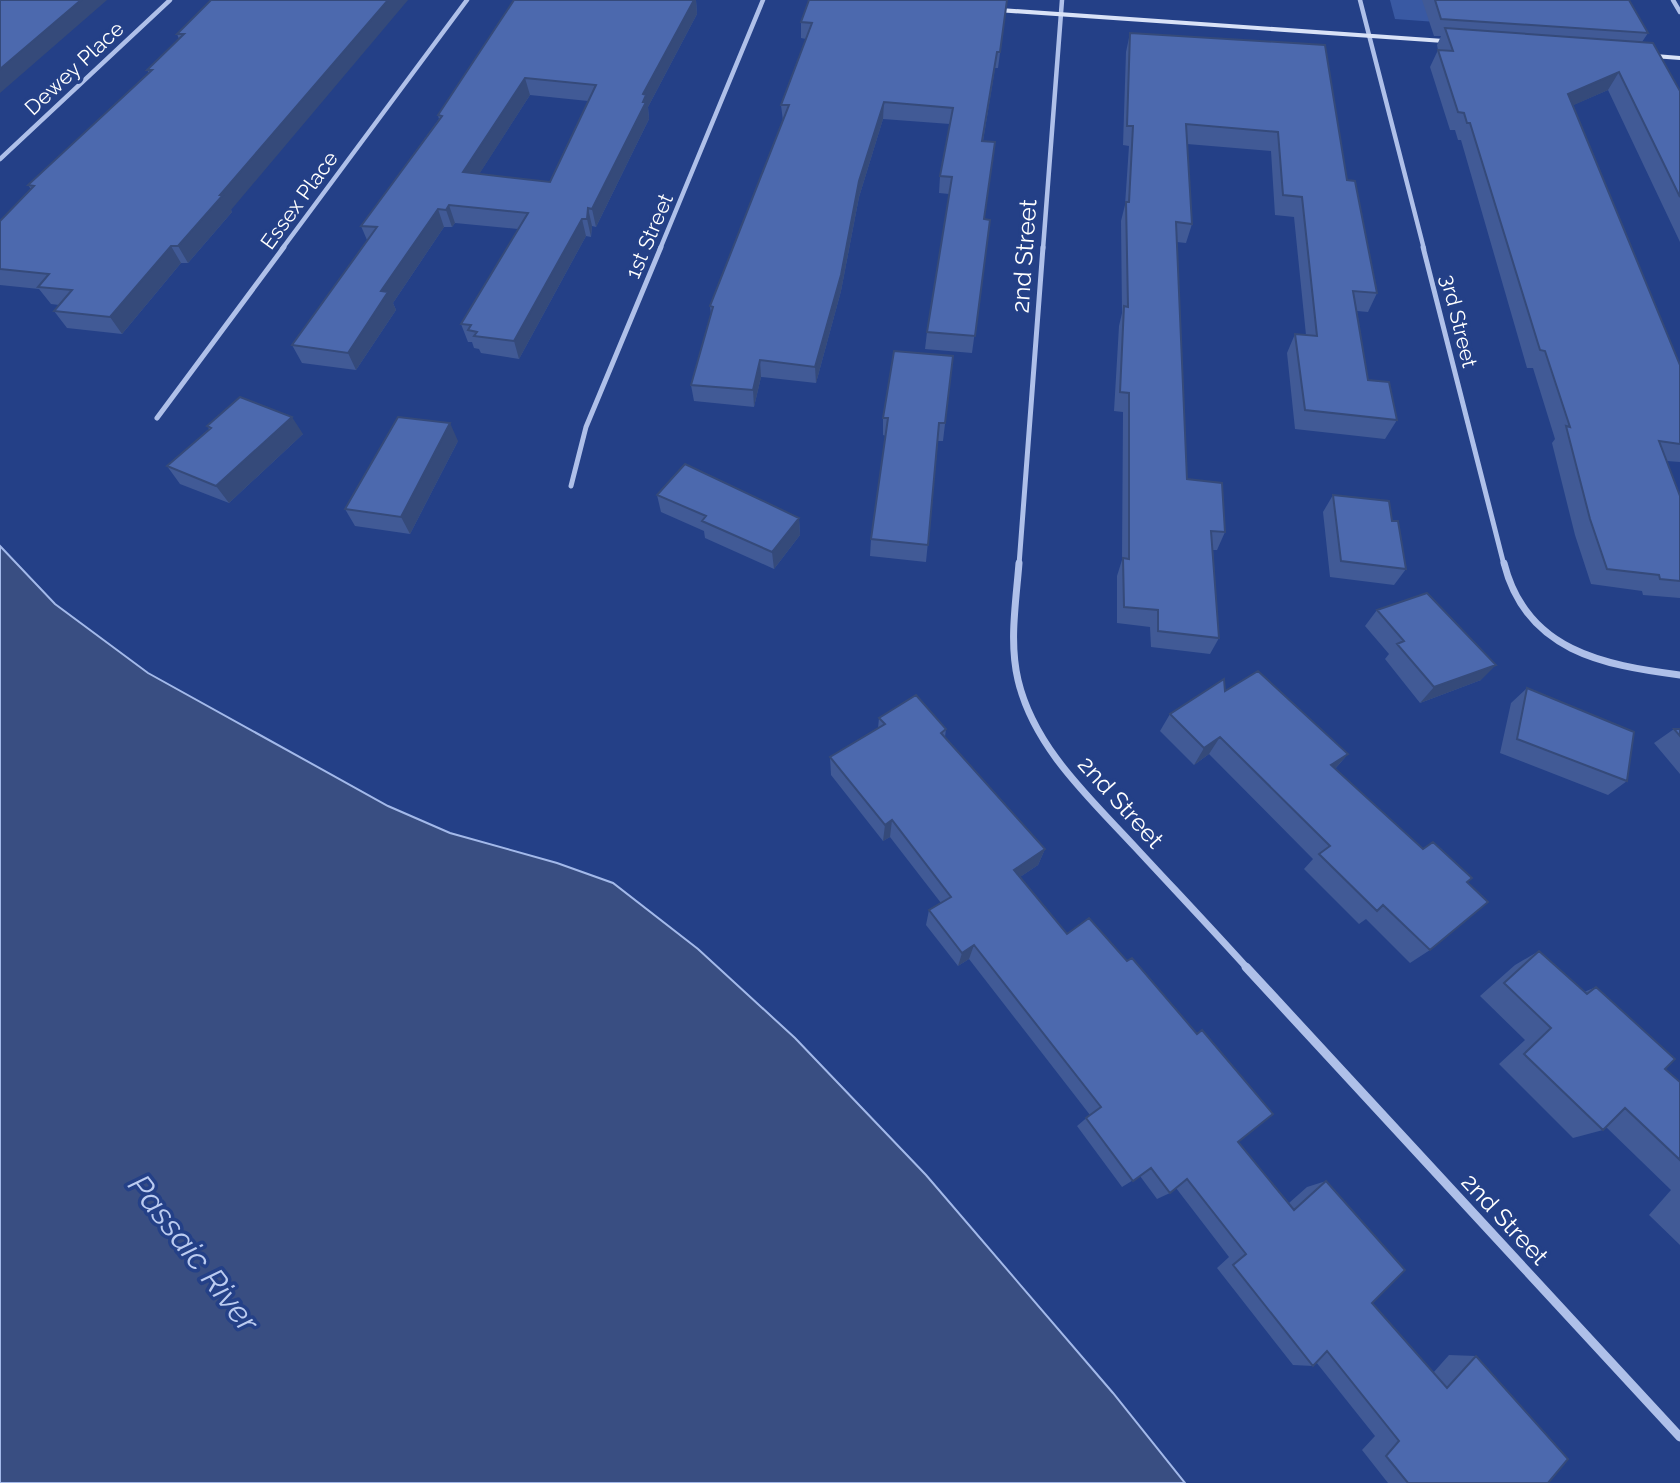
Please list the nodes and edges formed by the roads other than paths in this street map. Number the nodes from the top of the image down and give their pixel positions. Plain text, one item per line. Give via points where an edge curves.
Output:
1 (170, 0) edge
2 (467, 0) edge
3 (763, 0) edge
4 (1062, 0) edge
5 (1360, 0) edge
6 (1673, 0) edge
7 (978, 8) edge
8 (1680, 12) edge
9 (1061, 14) junction
10 (1370, 35) junction
11 (1463, 42) edge
12 (1639, 55) edge
13 (1680, 58) edge
14 (0, 159) edge
15 (157, 418) dead end
16 (570, 486) dead end
17 (1680, 675) edge
18 (1680, 1437) edge

1 - 14 street, Dewey Place
2 - 15 street, Essex Place
3 - 16 street, 1st Street via 586,427
4 - 9 street, 2nd Street
5 - 10 street, 3rd Street
6 - 8 street
7 - 9 main road
9 - 10 main road
9 - 18 street, 2nd Street via 1013,647 1015,675 1026,710 1068,774
10 - 11 main road
10 - 17 street, 3rd Street via 1507,576 1518,600 1550,639 1593,661
12 - 13 main road

